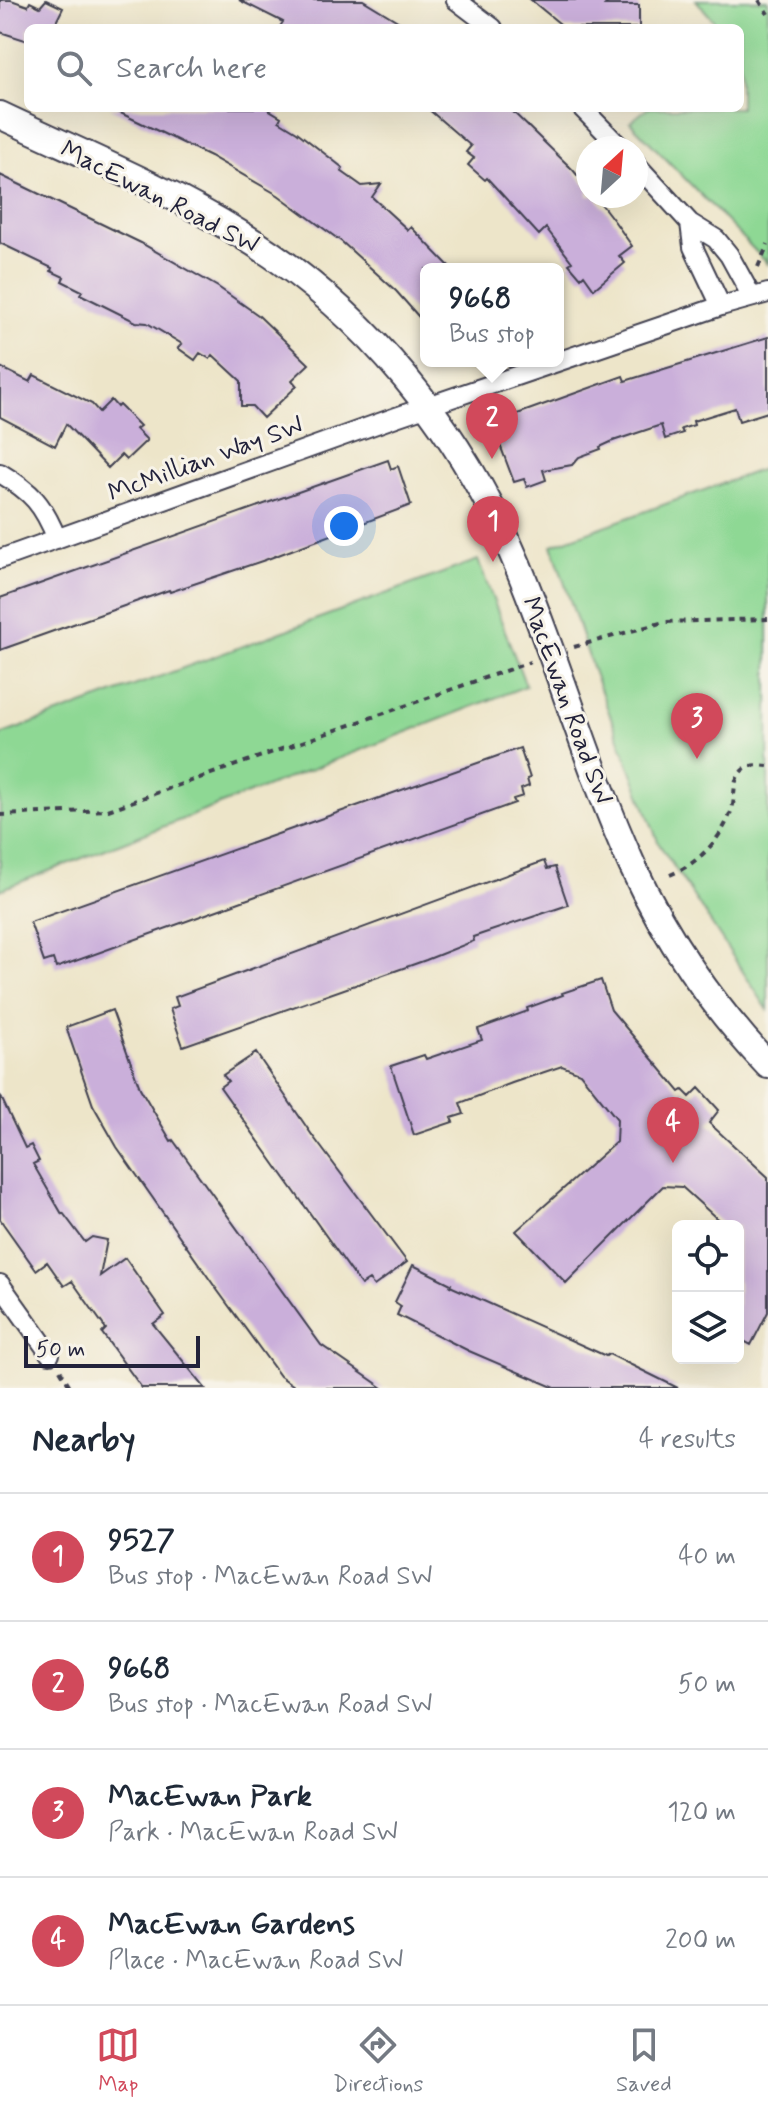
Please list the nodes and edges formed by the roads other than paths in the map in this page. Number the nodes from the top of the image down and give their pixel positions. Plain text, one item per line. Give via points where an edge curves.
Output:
1 (456, 0) edge
2 (488, 24) edge
3 (586, 112) edge
4 (0, 115) edge
5 (609, 136) edge
6 (648, 177) edge
7 (690, 223) junction
8 (760, 295) edge
9 (721, 306) junction
10 (564, 360) edge
11 (542, 367) edge
12 (428, 406) junction
13 (0, 473) edge
14 (57, 539) junction
15 (0, 559) edge
16 (768, 1065) edge
17 (0, 1284) edge
18 (50, 1354) dead end

1 - 2 street
3 - 5 street
4 - 12 street, MacEwan Road SW via 198,210 278,258 351,318
6 - 7 street
7 - 8 street via 716,239
7 - 9 street via 693,247
8 - 9 street, McMillian Way SW
9 - 10 street, McMillian Way SW
11 - 12 street, McMillian Way SW
12 - 14 street, McMillian Way SW
12 - 16 street, MacEwan Road SW via 501,527 611,817 649,900 728,1019
13 - 14 street via 36,498
14 - 15 street, McMillian Way SW
17 - 18 street

